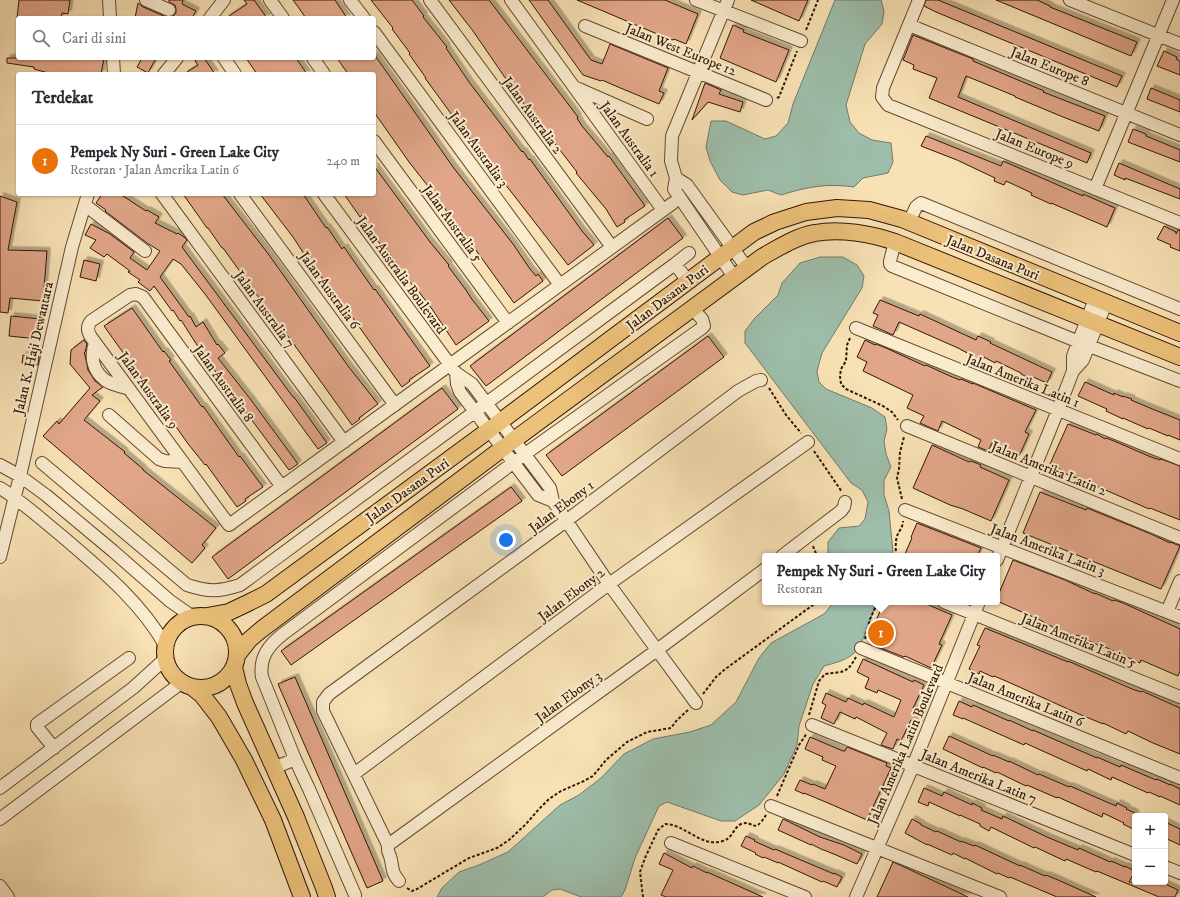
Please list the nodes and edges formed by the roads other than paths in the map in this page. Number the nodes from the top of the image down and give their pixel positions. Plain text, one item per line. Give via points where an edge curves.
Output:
1 (109, 0) edge
2 (224, 0) edge
3 (270, 0) edge
4 (350, 0) edge
5 (430, 0) edge
6 (511, 0) edge
7 (696, 0) edge
8 (919, 0) edge
9 (1070, 0) edge
10 (1173, 0) edge
11 (150, 1) edge
12 (726, 5) edge
13 (169, 10) dead end
14 (110, 16) edge
15 (212, 16) edge
16 (282, 16) edge
17 (362, 16) edge
18 (909, 25) junction
19 (586, 26) dead end
20 (376, 35) edge
21 (1158, 36) junction
22 (801, 41) road end
23 (1180, 44) edge
24 (113, 60) edge
25 (175, 60) edge
26 (225, 60) edge
27 (314, 60) edge
28 (114, 72) edge
29 (166, 72) edge
30 (234, 72) edge
31 (323, 72) edge
32 (699, 72) junction
33 (573, 86) junction
34 (766, 100) road end
35 (1127, 113) junction
36 (647, 119) dead end
37 (1180, 135) edge
38 (376, 145) edge
39 (1096, 189) junction
40 (163, 196) edge
41 (241, 196) edge
42 (325, 196) edge
43 (87, 200) edge
44 (673, 203) dead end
45 (663, 210) junction
46 (909, 222) junction
47 (1180, 223) edge
48 (895, 242) junction
49 (612, 247) junction
50 (145, 251) dead end
51 (727, 252) junction
52 (689, 254) dead end
53 (675, 264) junction
54 (741, 272) junction
55 (688, 281) junction
56 (560, 285) junction
57 (143, 297) joint
58 (1100, 301) junction
59 (692, 308) junction
60 (1180, 310) edge
61 (1092, 322) junction
62 (508, 323) junction
63 (856, 328) road end
64 (1180, 333) edge
65 (1084, 344) junction
66 (1180, 357) edge
67 (453, 369) junction
68 (761, 380) road end
69 (1180, 381) edge
70 (486, 403) junction
71 (395, 405) junction
72 (1058, 410) junction
73 (475, 411) junction
74 (109, 414) dead end
75 (495, 426) junction
76 (907, 426) road end
77 (344, 442) junction
78 (808, 442) road end
79 (508, 444) junction
80 (525, 454) junction
81 (1180, 459) edge
82 (183, 462) junction
83 (42, 463) dead end
84 (514, 463) junction
85 (0, 465) edge
86 (20, 476) junction
87 (1031, 477) junction
88 (282, 487) junction
89 (0, 488) edge
90 (15, 497) junction
91 (553, 502) junction
92 (845, 502) road end
93 (905, 510) road end
94 (566, 521) junction
95 (1180, 538) edge
96 (132, 539) junction
97 (1002, 548) junction
98 (786, 553) edge
99 (1000, 553) edge
100 (118, 556) junction
101 (0, 557) edge
102 (762, 571) edge
103 (1180, 581) edge
104 (609, 584) junction
105 (952, 605) edge
106 (978, 605) edge
107 (1167, 612) junction
108 (974, 614) junction
109 (200, 616) junction
110 (1180, 617) edge
111 (861, 648) road end
112 (656, 650) junction
113 (165, 652) junction
114 (129, 658) dead end
115 (236, 660) junction
116 (947, 683) junction
117 (187, 686) junction
118 (1180, 697) edge
119 (696, 703) road end
120 (812, 725) road end
121 (54, 748) junction
122 (295, 759) junction
123 (913, 766) junction
124 (274, 768) junction
125 (354, 774) junction
126 (1180, 778) edge
127 (0, 788) edge
128 (771, 806) road end
129 (0, 819) edge
130 (670, 843) dead end
131 (388, 845) junction
132 (878, 849) junction
133 (1132, 854) edge
134 (1168, 868) edge
135 (1180, 873) edge
136 (399, 881) road end
137 (0, 886) edge
138 (8, 897) edge
139 (302, 897) edge
140 (327, 897) edge
141 (355, 897) edge
142 (805, 897) edge
143 (856, 897) edge
144 (1000, 897) edge

1 - 14 street
2 - 15 street
3 - 16 street
4 - 17 street
5 - 49 street, Jalan Australia 2
6 - 33 street, Jalan Australia 1
7 - 12 street
8 - 18 street
9 - 21 street
10 - 21 street
11 - 13 street
12 - 22 street
12 - 32 street
18 - 35 street, Jalan Europe 8
18 - 39 street, Jalan Europe 9 via 883,88 882,97 888,105
19 - 32 street, Jalan West Europe 12
20 - 56 street, Jalan Australia 3
21 - 23 street
21 - 35 street
24 - 28 street
25 - 29 street
26 - 30 street
27 - 31 street
32 - 34 street, Jalan West Europe 12
32 - 51 street via 672,136 671,162 676,178 674,189
33 - 36 street, Jalan Australia 1
33 - 45 street, Jalan Australia 1
35 - 37 street, Jalan Europe 8
35 - 39 street
38 - 62 street, Jalan Australia 5
39 - 47 street, Jalan Europe 9
40 - 77 street, Jalan Australia 7
41 - 71 street, Jalan Australia 6
42 - 67 street, Jalan Australia Boulevard
43 - 50 street
43 - 86 street, Jalan K. Haji Dewantara via 72,247
44 - 45 street
45 - 49 street
46 - 51 main road, Jalan Dasana Puri via 869,210 837,208 806,212 754,232
46 - 58 main road, Jalan Dasana Puri
46 - 60 street via 918,204 925,204
48 - 54 main road, Jalan Dasana Puri via 876,236 842,232 815,233 788,242
48 - 61 main road, Jalan Dasana Puri
48 - 65 street via 890,261 892,266
49 - 56 street
51 - 54 street
51 - 55 main road, Jalan Dasana Puri
52 - 53 street
53 - 55 street
53 - 70 street
54 - 59 main road, Jalan Dasana Puri
55 - 75 main road, Jalan Dasana Puri
56 - 62 street
57 - 82 street, Jalan Australia 9 via 130,295 91,320 88,328 93,340
57 - 88 street, Jalan Australia 8
58 - 61 street
58 - 64 main road, Jalan Dasana Puri
59 - 79 main road, Jalan Dasana Puri
59 - 80 street via 702,319 702,328
61 - 65 street
61 - 66 main road, Jalan Dasana Puri
62 - 67 street
63 - 72 street, Jalan Amerika Latin 1
65 - 69 street
65 - 72 street via 1073,356 1073,371
67 - 70 street via 472,384
67 - 71 street
67 - 73 street via 460,392
68 - 94 street, Jalan Ebony 1 via 738,391
70 - 73 street
70 - 75 street
71 - 77 street
72 - 81 street, Jalan Amerika Latin 1
72 - 87 street
73 - 75 street
73 - 96 street via 240,585 213,591 187,585
74 - 82 street via 159,458
75 - 79 street
75 - 109 main road, Jalan Dasana Puri via 266,594 229,612
76 - 87 street, Jalan Amerika Latin 2
77 - 88 street
78 - 104 street, Jalan Ebony 2
79 - 80 street
79 - 84 street
79 - 115 main road, Jalan Dasana Puri via 262,629 249,640
80 - 84 street
80 - 91 street via 550,488
82 - 88 street, Jalan Australia 9 via 229,525
83 - 96 street
84 - 91 street via 538,496
84 - 122 street via 273,642 262,661 262,677
85 - 86 street
86 - 90 street, Jalan K. Haji Dewantara
86 - 100 street
87 - 95 street, Jalan Amerika Latin 2
87 - 97 street
89 - 90 street
90 - 101 street, Jalan K. Haji Dewantara
90 - 113 street via 97,566 141,610 151,622
91 - 94 street
92 - 98 street via 842,511
93 - 97 street, Jalan Amerika Latin 3
94 - 104 street
94 - 125 street, Jalan Ebony 1 via 329,694 323,702 323,711
96 - 100 street
97 - 99 street
97 - 107 street, Jalan Amerika Latin 3
100 - 109 street via 170,602
102 - 112 street, Jalan Ebony 3
103 - 107 street
104 - 112 street
104 - 125 street, Jalan Ebony 2
105 - 108 street, Jalan Amerika Latin 5
106 - 108 street, Jalan Amerika Latin Boulevard
107 - 110 street, Jalan Amerika Latin 3
108 - 116 street, Jalan Amerika Latin Boulevard
108 - 118 street, Jalan Amerika Latin 5
109 - 113 main road via 180,622 170,632
109 - 115 main road via 220,621 229,629 236,641
111 - 116 street, Jalan Amerika Latin 6
112 - 119 street
112 - 131 street, Jalan Ebony 3
113 - 117 main road via 170,673
113 - 121 street via 133,688
114 - 121 street via 37,724
115 - 117 main road via 228,677 218,685 206,688
115 - 124 main road via 238,684
116 - 123 street, Jalan Amerika Latin Boulevard
116 - 126 street, Jalan Amerika Latin 6
117 - 129 street
117 - 139 main road via 202,695 219,716 244,760 273,820
120 - 123 street, Jalan Amerika Latin 7
121 - 127 street
122 - 124 street
122 - 141 street
123 - 132 street, Jalan Amerika Latin Boulevard
123 - 133 street, Jalan Amerika Latin 7
124 - 140 main road
125 - 131 street
128 - 132 street
130 - 142 street
131 - 136 street via 387,851 394,874
132 - 143 street, Jalan Amerika Latin Boulevard
132 - 144 street
134 - 135 street
137 - 138 street

